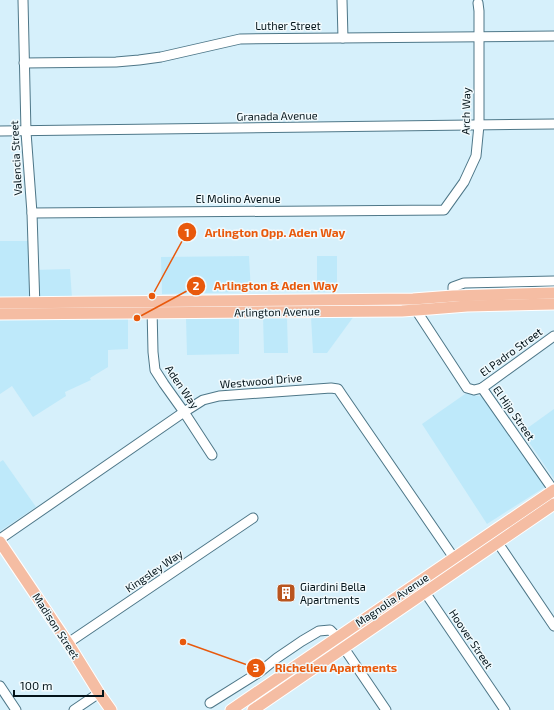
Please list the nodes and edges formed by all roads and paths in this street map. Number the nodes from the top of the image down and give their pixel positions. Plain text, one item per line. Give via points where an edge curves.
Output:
1 (23, 0) edge
2 (342, 0) edge
3 (478, 3) dead end
4 (554, 36) edge
5 (479, 37) junction
6 (343, 38) junction
7 (24, 64) junction
8 (554, 124) edge
9 (479, 126) junction
10 (0, 131) edge
11 (26, 132) junction
12 (444, 210) joint
13 (32, 213) junction
14 (554, 281) edge
15 (554, 293) edge
16 (452, 296) junction
17 (35, 302) junction
18 (0, 303) edge
19 (554, 304) edge
20 (414, 305) junction
21 (152, 308) junction
22 (0, 314) edge
23 (35, 314) junction
24 (554, 336) edge
25 (482, 388) junction
26 (184, 412) junction
27 (212, 455) dead end
28 (554, 491) edge
29 (554, 504) edge
30 (253, 518) dead end
31 (0, 539) edge
32 (0, 542) edge
33 (498, 543) junction
34 (454, 558) junction
35 (418, 582) junction
36 (425, 592) junction
37 (554, 626) edge
38 (337, 637) junction
39 (68, 643) junction
40 (344, 648) junction
41 (257, 673) junction
42 (0, 686) edge
43 (258, 692) junction
44 (99, 693) junction
45 (210, 703) dead end
46 (16, 710) edge
47 (74, 710) edge
48 (111, 710) edge
49 (231, 710) edge
50 (253, 710) edge
51 (386, 710) edge
52 (505, 710) edge

1 - 7 street, Valencia Street
2 - 6 street
3 - 5 street, Arch Way
4 - 5 street, Luther Street
5 - 6 street, Luther Street
5 - 9 street, Arch Way
6 - 7 street, Luther Street via 240,39 138,60
7 - 11 street, Valencia Street
8 - 9 street, Granada Avenue
9 - 11 street, Granada Avenue
9 - 12 street, Arch Way via 476,156 464,182
10 - 11 street, Granada Avenue
11 - 13 street, Valencia Street
12 - 13 street, El Molino Avenue
13 - 17 street, Valencia Street
14 - 16 street via 464,283 453,287
15 - 16 main road, Arlington Avenue
16 - 20 main road, Arlington Avenue
17 - 18 main road, Arlington Avenue
17 - 21 main road, Arlington Avenue
17 - 23 street, Valencia Street
19 - 20 main road, Arlington Avenue
20 - 21 main road, Arlington Avenue
20 - 25 street, El Hijo Street via 467,388
21 - 23 main road, Arlington Avenue
21 - 26 street, Aden Way via 156,370
22 - 23 main road, Arlington Avenue
24 - 25 street, El Padro Street
25 - 28 street, El Hijo Street
26 - 27 street, Aden Way
26 - 31 street, Westwood Drive
26 - 34 street, Westwood Drive via 203,400 219,396 338,388
28 - 34 main road, Magnolia Avenue
29 - 33 main road, Magnolia Avenue
30 - 39 street, Kingsley Way
32 - 39 main road, Madison Street
33 - 36 main road, Magnolia Avenue
33 - 37 street
34 - 35 main road, Magnolia Avenue
35 - 36 street, Hoover Street
35 - 38 main road, Magnolia Avenue
36 - 40 main road, Magnolia Avenue
36 - 52 street, Hoover Street
38 - 41 street via 330,630 319,631
38 - 43 main road, Magnolia Avenue
39 - 44 main road, Madison Street
40 - 50 main road, Magnolia Avenue
40 - 51 street
41 - 43 street via 261,677
41 - 45 street
42 - 46 street
43 - 49 main road, Magnolia Avenue
44 - 47 street
44 - 48 main road, Madison Street

